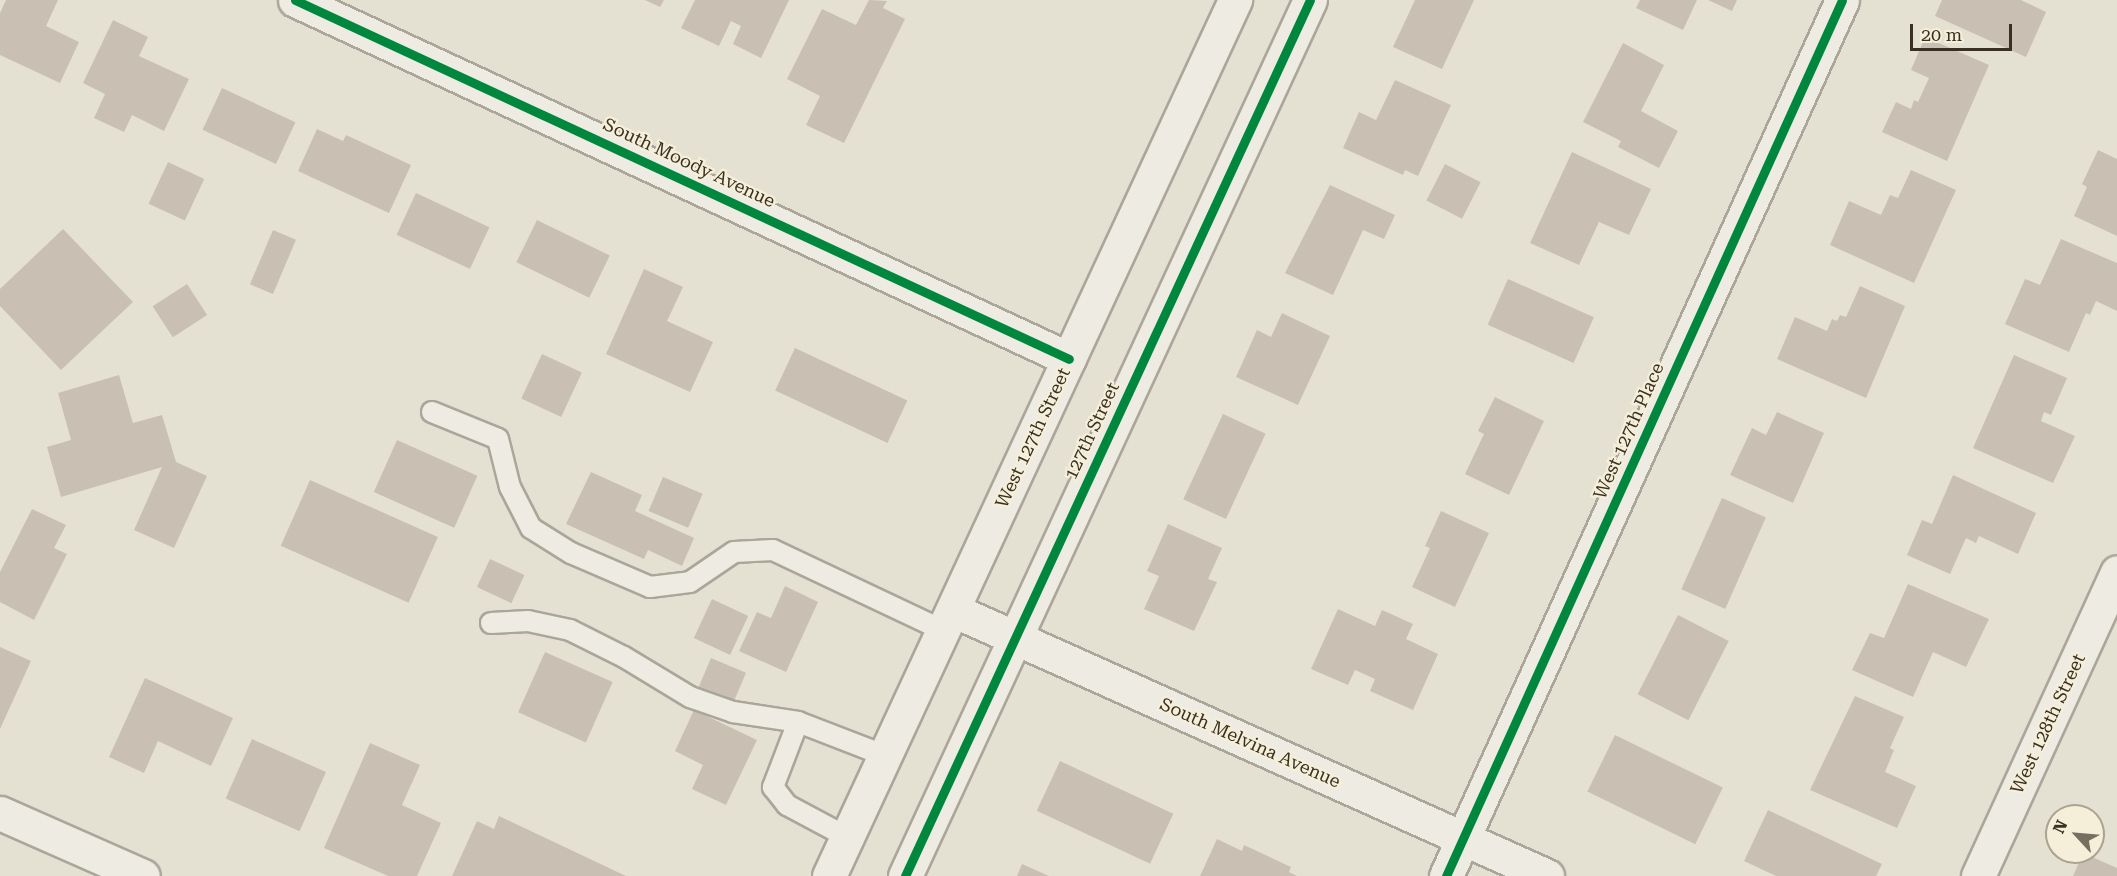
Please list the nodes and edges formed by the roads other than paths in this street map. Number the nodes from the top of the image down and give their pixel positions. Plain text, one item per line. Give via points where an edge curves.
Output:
1 (295, 0) edge
2 (1235, 0) edge
3 (1310, 0) edge
4 (1842, 0) edge
5 (1069, 359) junction
6 (432, 412) dead end
7 (2117, 572) edge
8 (948, 620) junction
9 (491, 623) dead end
10 (1015, 638) junction
11 (798, 722) junction
12 (886, 756) junction
13 (0, 813) edge
14 (847, 837) junction
15 (1463, 838) junction
16 (143, 876) edge
17 (829, 876) edge
18 (905, 876) edge
19 (1446, 876) edge
20 (1547, 876) edge
21 (1978, 876) edge

1 - 5 street, South Moody Avenue
2 - 5 street, West 127th Street
3 - 10 street, 127th Street
4 - 15 street, West 127th Place
5 - 8 street, West 127th Street
6 - 8 lane via 498,440 510,487 531,528 650,587 690,582 734,552 773,550
7 - 21 street, West 128th Street
8 - 10 street, South Melvina Avenue
8 - 12 street, West 127th Street
9 - 11 lane via 528,621 570,630 690,697 733,712
10 - 15 street, South Melvina Avenue
10 - 18 street, 127th Street
11 - 12 lane
11 - 14 lane via 773,787 787,805
12 - 14 street, West 127th Street
13 - 16 street
14 - 17 street, West 127th Street
15 - 19 street, West 127th Place
15 - 20 street, South Melvina Avenue

